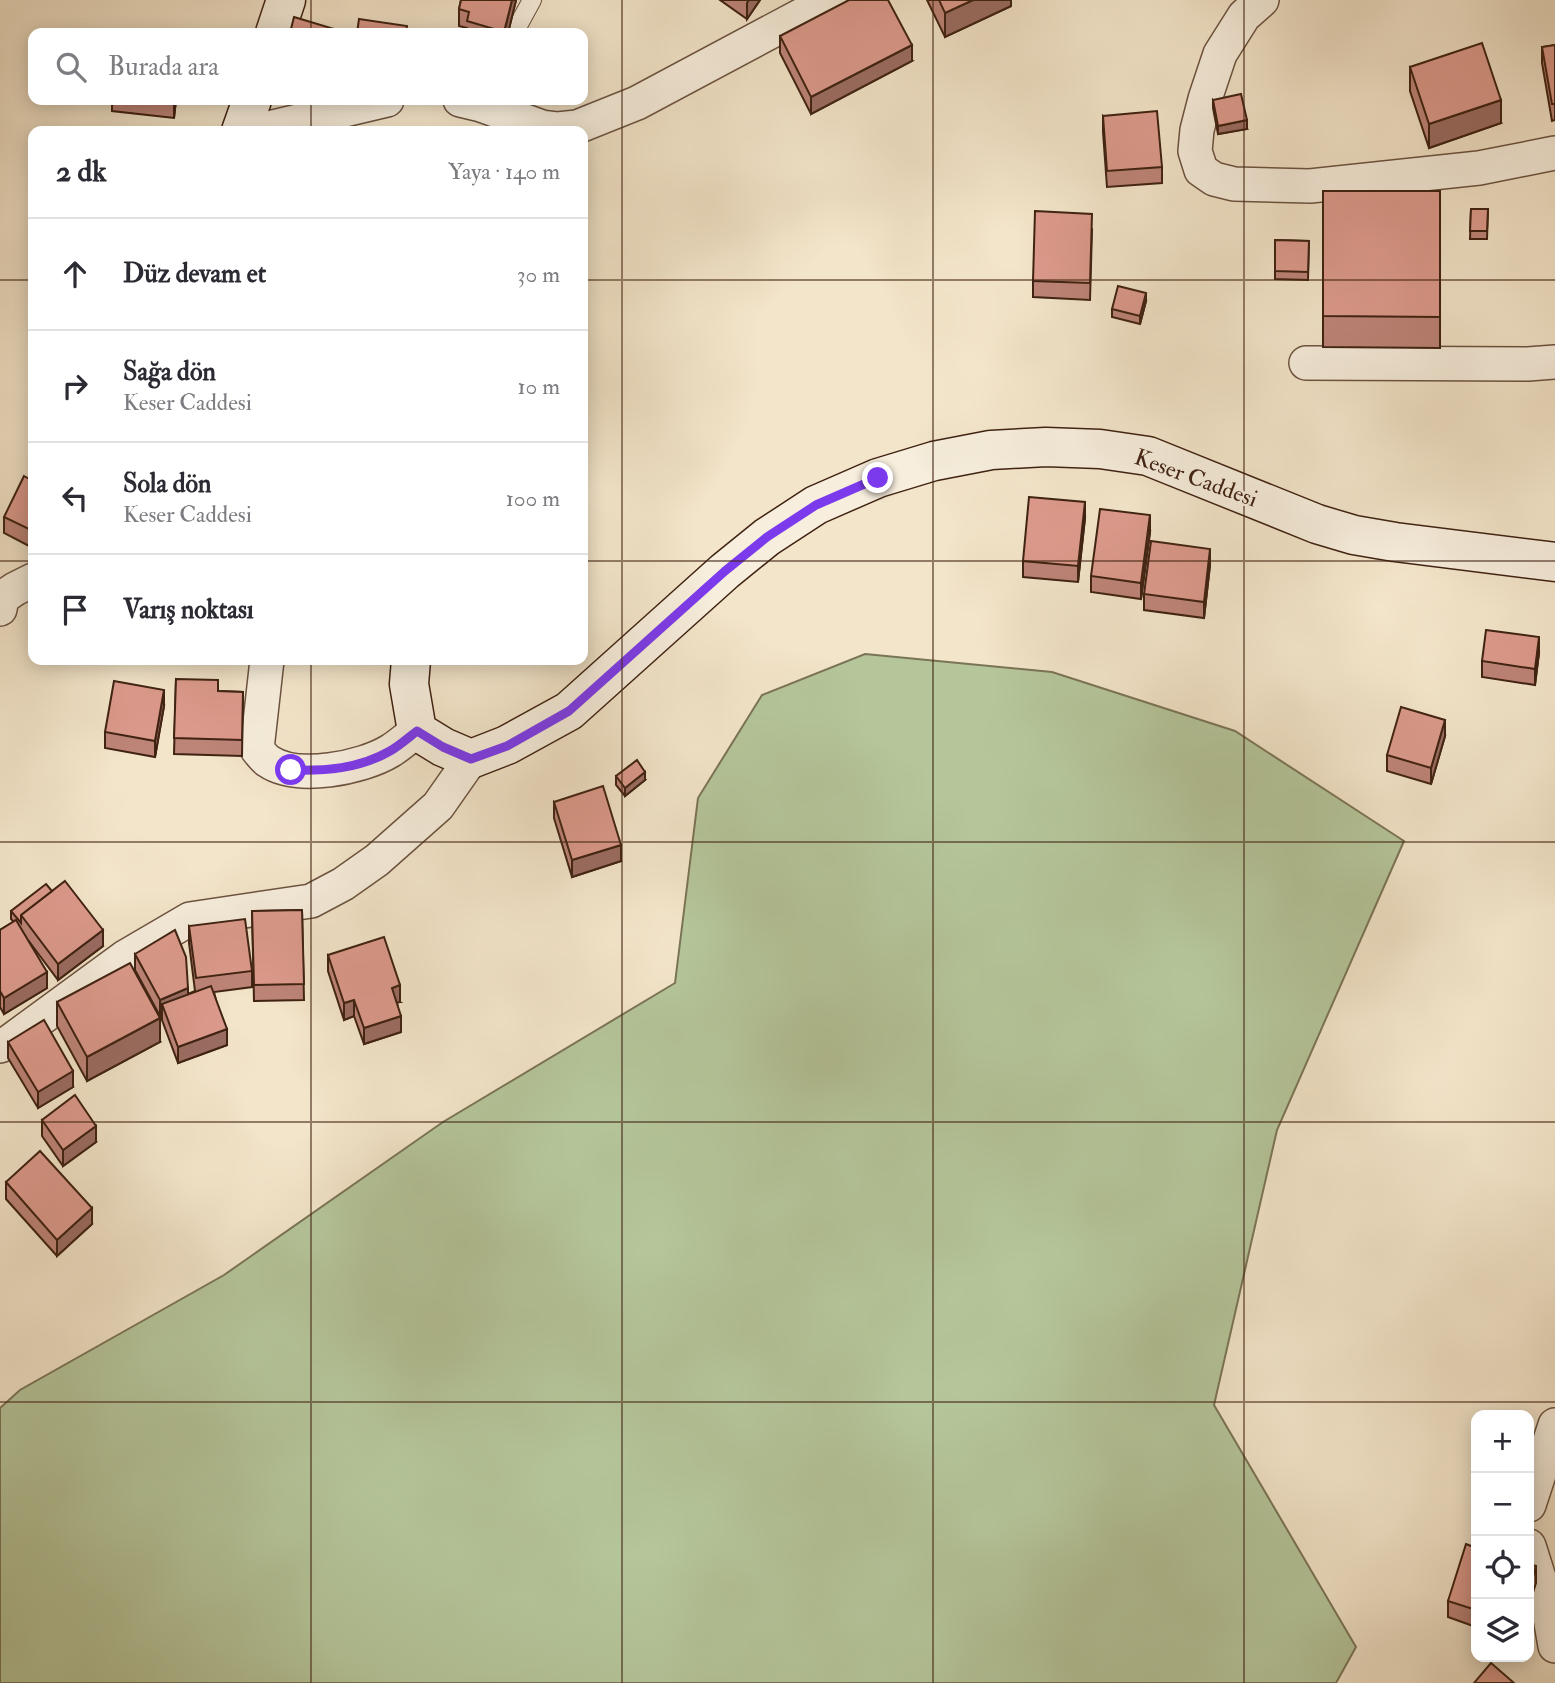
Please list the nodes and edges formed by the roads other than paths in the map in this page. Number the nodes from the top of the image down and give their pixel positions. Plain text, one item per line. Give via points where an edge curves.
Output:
1 (286, 0) edge
2 (532, 0) edge
3 (830, 0) edge
4 (1262, 0) edge
5 (277, 28) edge
6 (517, 28) edge
7 (250, 105) edge
8 (366, 105) edge
9 (483, 105) edge
10 (244, 126) edge
11 (277, 126) edge
12 (539, 126) edge
13 (582, 126) edge
14 (1555, 153) edge
15 (1555, 362) edge
16 (1306, 363) dead end
17 (1555, 562) edge
18 (28, 582) edge
19 (0, 609) edge
20 (266, 665) edge
21 (411, 665) edge
22 (417, 731) junction
23 (471, 759) junction
24 (0, 1046) edge
25 (1555, 1425) edge
26 (1534, 1490) edge
27 (1534, 1562) edge
28 (1555, 1646) edge

1 - 5 street
2 - 6 lane
3 - 13 street via 637,103
4 - 14 street via 1244,16 1220,54 1196,130 1201,170 1214,179 1234,184 1311,186 1479,168
7 - 10 street
8 - 11 street
9 - 12 street
15 - 16 street
17 - 23 street, Keser Caddesi via 1354,535 1148,456 1100,449 991,450 878,478 816,505 725,571 569,711 507,746
18 - 19 street via 2,598
20 - 22 street via 257,749 268,761 291,770 353,766 390,751
21 - 22 street
22 - 23 street
23 - 24 street via 438,806 344,884 311,901 190,919 125,957
25 - 26 street
27 - 28 street

